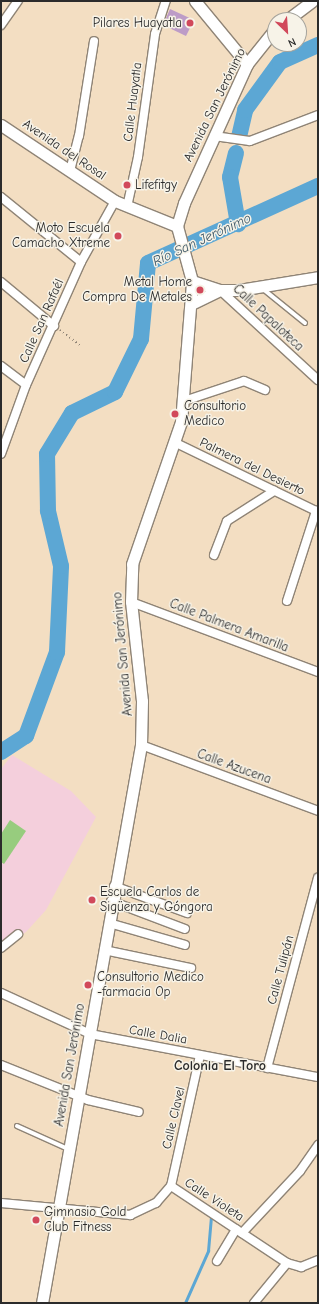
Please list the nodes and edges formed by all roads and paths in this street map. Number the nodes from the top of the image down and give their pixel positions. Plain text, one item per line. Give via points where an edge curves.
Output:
1 (18, 1) edge
2 (166, 1) edge
3 (195, 1) edge
4 (312, 1) edge
5 (297, 12) edge
6 (1, 25) edge
7 (267, 39) edge
8 (94, 41) dead end
9 (247, 64) junction
10 (318, 115) edge
11 (1, 125) edge
12 (214, 136) junction
13 (70, 172) junction
14 (1, 198) edge
15 (115, 201) junction
16 (127, 207) junction
17 (178, 231) junction
18 (81, 262) junction
19 (318, 277) edge
20 (192, 281) junction
21 (1, 282) edge
22 (261, 287) junction
23 (220, 290) junction
24 (191, 304) junction
25 (305, 323) dead end
26 (54, 326) junction
27 (81, 346) dead end
28 (1, 366) edge
29 (318, 380) edge
30 (26, 385) junction
31 (265, 390) dead end
32 (184, 401) junction
33 (176, 443) junction
34 (1, 454) edge
35 (274, 491) junction
36 (317, 512) edge
37 (214, 555) dead end
38 (287, 601) dead end
39 (131, 602) junction
40 (318, 672) edge
41 (141, 745) junction
42 (318, 811) edge
43 (318, 878) edge
44 (114, 886) junction
45 (111, 900) junction
46 (187, 913) dead end
47 (108, 923) junction
48 (185, 929) dead end
49 (18, 934) dead end
50 (185, 945) dead end
51 (1, 948) edge
52 (104, 950) junction
53 (190, 968) dead end
54 (1, 993) edge
55 (90, 1034) junction
56 (200, 1055) junction
57 (1, 1065) edge
58 (267, 1068) junction
59 (318, 1077) edge
60 (79, 1097) junction
61 (139, 1112) dead end
62 (17, 1126) dead end
63 (318, 1145) edge
64 (70, 1150) junction
65 (171, 1186) junction
66 (1, 1203) edge
67 (57, 1208) junction
68 (239, 1231) junction
69 (318, 1260) edge
70 (217, 1261) dead end
71 (287, 1263) junction
72 (42, 1303) edge
73 (254, 1303) edge

1 - 6 street
2 - 16 street, Calle Huayatla via 155,34 138,157
3 - 9 main road
4 - 5 main road
7 - 9 main road, Avenida San Jerónimo
8 - 13 street via 79,136
9 - 12 main road, Avenida San Jerónimo
10 - 12 street via 250,141
11 - 13 main road, Avenida del Rosal
12 - 17 main road, Avenida San Jerónimo
13 - 15 main road, Avenida del Rosal
14 - 18 street
15 - 16 main road, Avenida del Rosal
15 - 18 street, Calle San Rafaél
16 - 17 main road, Avenida del Rosal
17 - 20 main road, Avenida San Jerónimo via 185,264
18 - 26 street, Calle San Rafaél
19 - 22 main road
20 - 23 main road
20 - 24 main road, Avenida San Jerónimo
21 - 26 street
22 - 23 main road
22 - 25 lane
23 - 24 main road
23 - 29 street, Calle Papaloteca
24 - 32 main road, Avenida San Jerónimo
26 - 27 path
26 - 30 street, Calle San Rafaél
28 - 30 street
30 - 34 street, Calle San Rafaél
31 - 32 street via 244,381
32 - 33 main road, Avenida San Jerónimo
33 - 35 street, Palmera del Desierto
33 - 39 main road, Avenida San Jerónimo via 134,548
35 - 36 street, Palmera del Desierto
35 - 37 street via 227,521
36 - 38 street
39 - 40 street, Calle Palmera Amarilla
39 - 41 main road, Avenida San Jerónimo via 142,701
41 - 42 street, Calle Azucena
41 - 44 main road, Avenida San Jerónimo
43 - 58 street, Calle Tulipán
44 - 45 main road, Avenida San Jerónimo
44 - 46 street
45 - 47 main road, Avenida San Jerónimo
45 - 48 street
47 - 50 street
47 - 52 main road, Avenida San Jerónimo
49 - 51 street
52 - 53 street
52 - 55 main road, Avenida San Jerónimo
54 - 55 street, Calle Dalia
55 - 56 street, Calle Dalia
55 - 60 main road, Avenida San Jerónimo
56 - 58 street, Calle Dalia
56 - 65 street, Calle Clavel
57 - 60 street
58 - 59 street, Calle Dalia
60 - 61 street
60 - 64 main road, Avenida San Jerónimo
62 - 64 lane
63 - 68 street via 300,1171
64 - 67 main road, Avenida San Jerónimo
65 - 67 street, Calle Violeta via 156,1203 130,1215
65 - 68 street, Calle Violeta
66 - 67 street, Calle Violeta
67 - 72 main road, Avenida San Jerónimo
68 - 70 street
68 - 71 street, Calle Violeta
69 - 71 street, Calle Violeta via 301,1267
71 - 73 street

